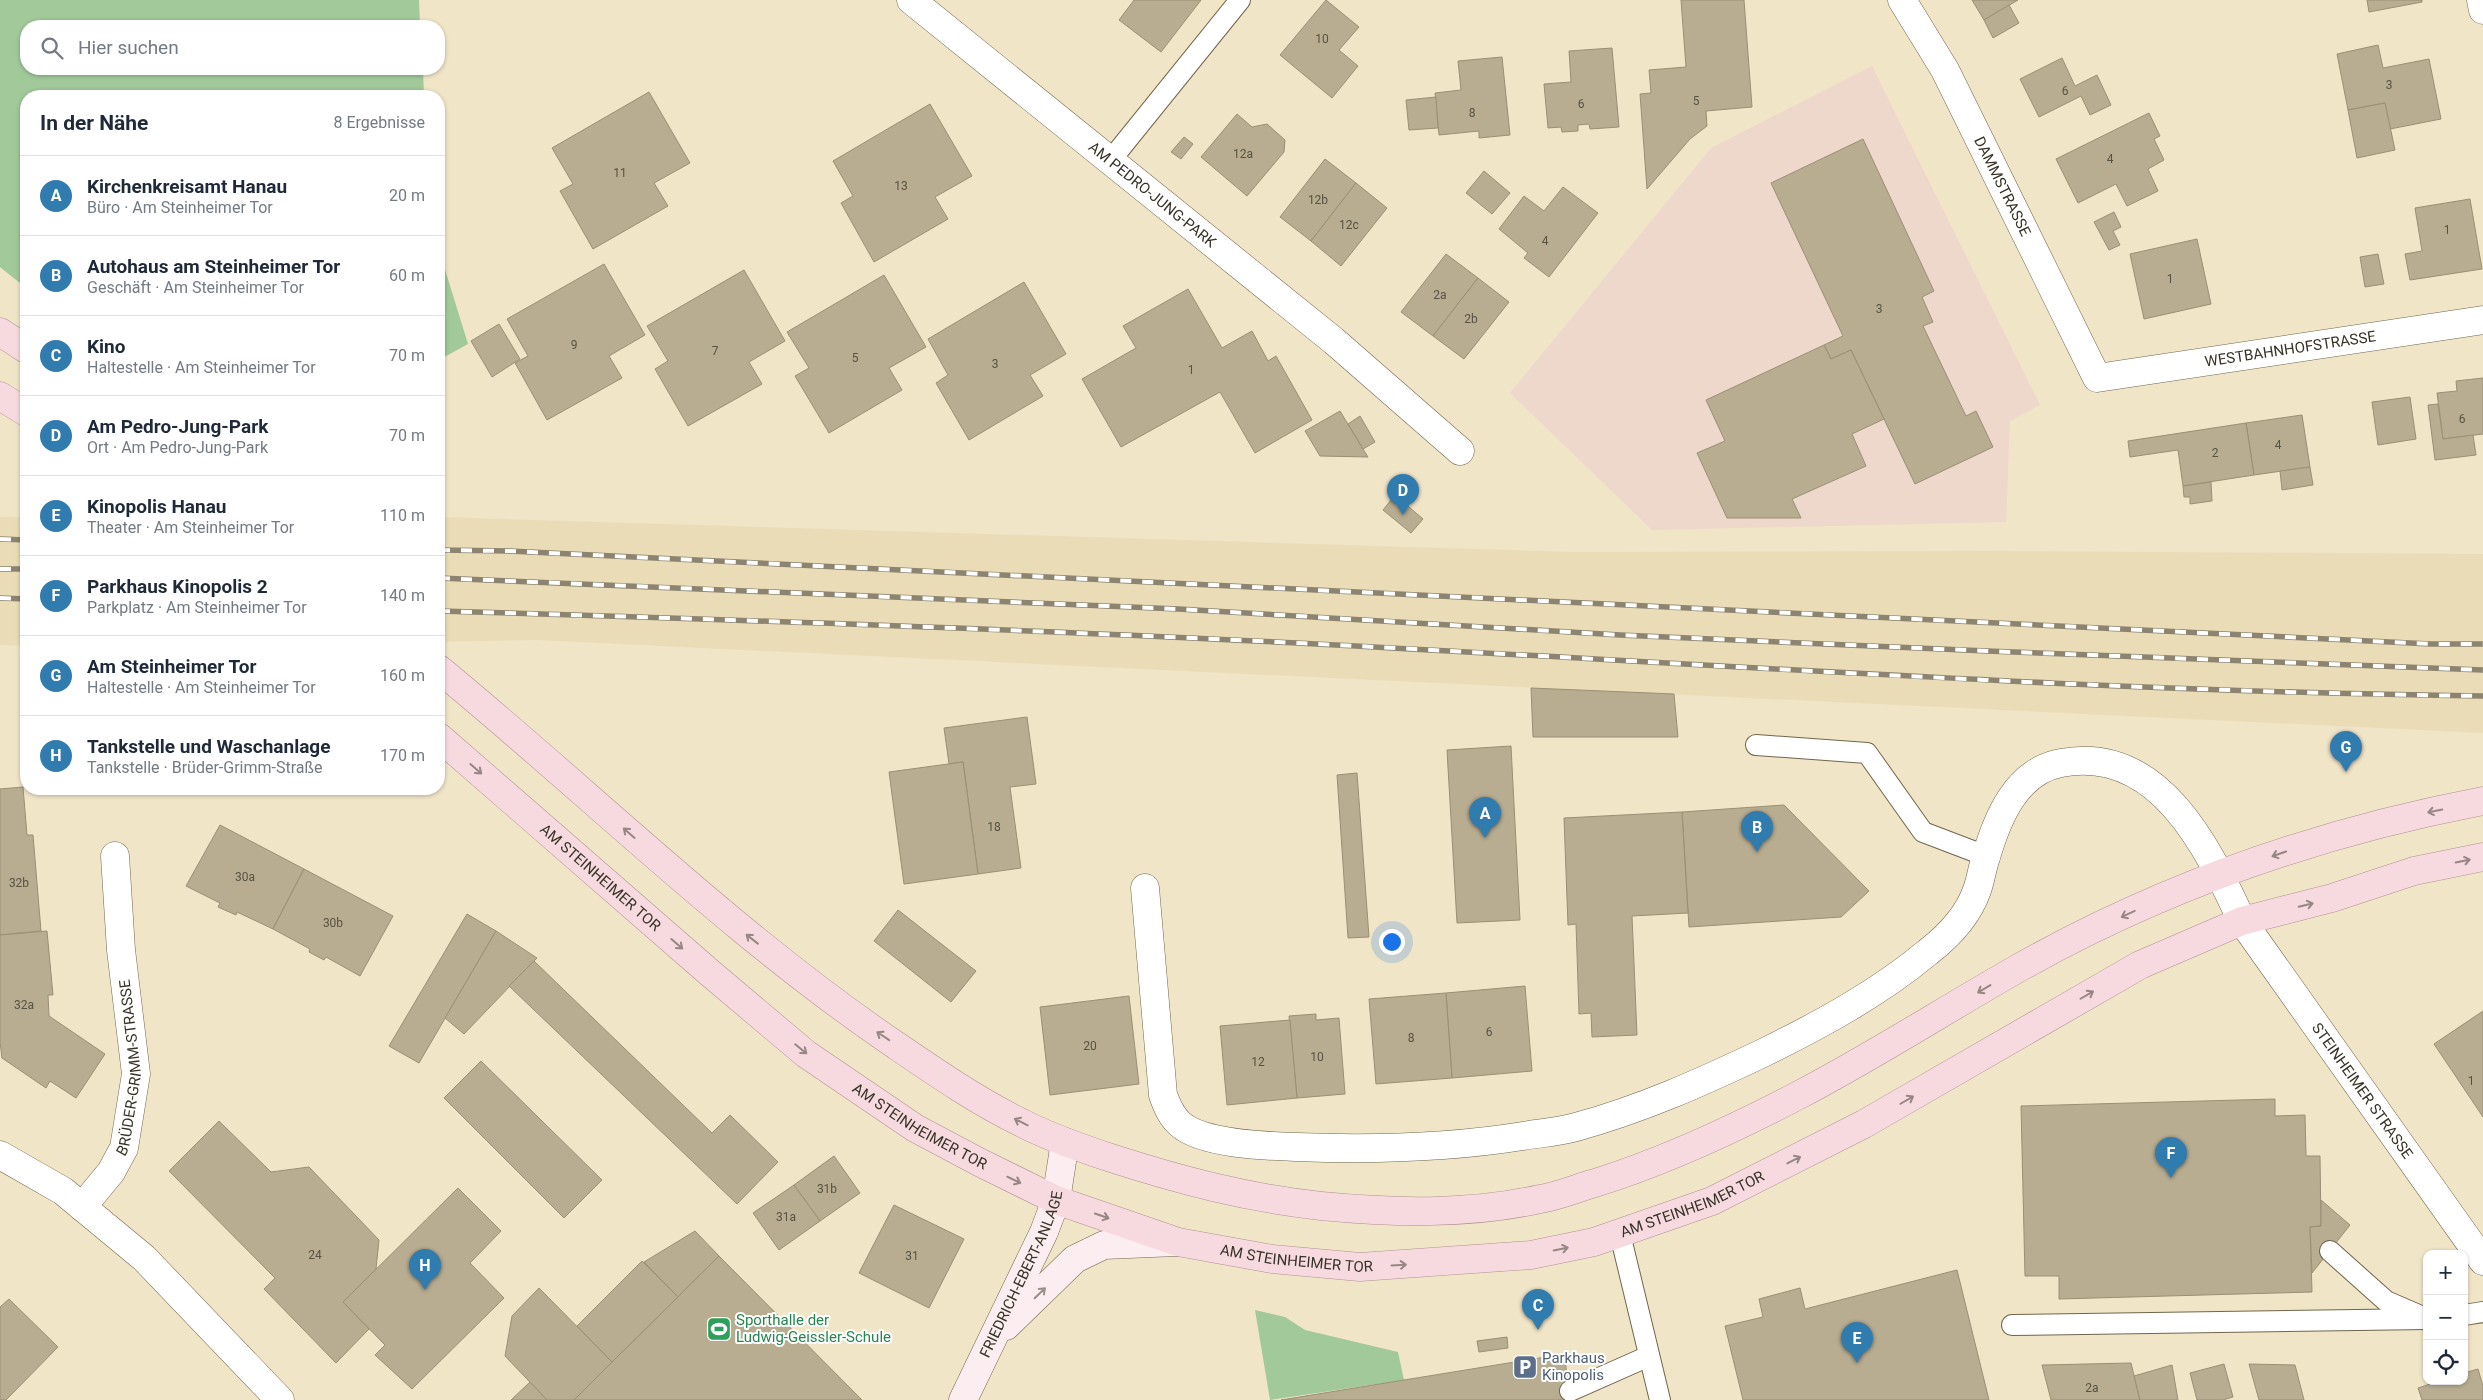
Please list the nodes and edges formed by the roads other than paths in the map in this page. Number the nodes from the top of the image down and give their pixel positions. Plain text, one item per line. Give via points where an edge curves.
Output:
1 (911, 0) edge
2 (1240, 0) edge
3 (1902, 0) edge
4 (2481, 0) edge
5 (2483, 10) edge
6 (1110, 161) junction
7 (2483, 320) edge
8 (0, 332) edge
9 (20, 345) edge
10 (2097, 378) joint
11 (0, 396) edge
12 (20, 408) edge
13 (1460, 451) dead end
14 (445, 674) edge
15 (445, 741) edge
16 (1756, 745) dead end
17 (2483, 801) edge
18 (115, 856) dead end
19 (1986, 856) junction
20 (2483, 857) edge
21 (2220, 873) junction
22 (1145, 888) dead end
23 (2242, 921) junction
24 (1065, 1142) junction
25 (0, 1155) edge
26 (1056, 1200) junction
27 (82, 1208) junction
28 (1620, 1234) junction
29 (1178, 1242) junction
30 (2330, 1251) dead end
31 (2483, 1261) edge
32 (2483, 1312) edge
33 (2468, 1314) edge
34 (2423, 1317) edge
35 (2423, 1319) edge
36 (2012, 1324) dead end
37 (992, 1339) junction
38 (1649, 1356) junction
39 (1570, 1391) dead end
40 (280, 1400) edge
41 (962, 1400) edge
42 (1660, 1400) edge

1 - 6 street, AM PEDRO-JUNG-PARK
2 - 6 lane
3 - 10 street, DAMMSTRASSE via 1945,70
4 - 5 street
6 - 13 street, AM PEDRO-JUNG-PARK via 1334,341
7 - 10 street, WESTBAHNHOFSTRASSE
8 - 9 main road
11 - 12 main road
24 -> 14 main road via 1020,1123 946,1080 844,1010 743,932
15 -> 26 main road, AM STEINHEIMER TOR via 806,1054 915,1128
16 - 19 lane via 1866,753 1923,832
17 -> 21 main road via 2384,822
18 - 27 street, BRÜDER-GRIMM-STRASSE via 121,950 136,1074 124,1148 111,1172
19 - 21 street via 2007,803 2021,784 2057,763 2080,761 2115,765 2144,780 2169,799 2187,820
19 - 22 street via 1978,890 1968,910 1946,938 1884,986 1794,1038 1646,1106 1573,1128 1429,1147 1350,1149 1252,1145 1212,1137 1187,1129 1178,1122 1163,1095
23 -> 20 main road, AM STEINHEIMER TOR via 2332,898 2414,872
21 - 23 street
21 -> 24 main road via 2084,934 2019,968 1857,1064 1731,1131 1636,1170 1542,1199 1457,1211 1372,1211 1270,1200 1172,1178
28 -> 23 main road, AM STEINHEIMER TOR via 1720,1197 1864,1124 2140,965
23 - 31 street, STEINHEIMER STRASSE
24 - 26 main road, FRIEDRICH-EBERT-ANLAGE
25 - 27 street via 63,1191
26 -> 29 main road, AM STEINHEIMER TOR
26 - 37 main road, FRIEDRICH-EBERT-ANLAGE
27 - 40 street via 144,1258
29 -> 28 main road, AM STEINHEIMER TOR via 1272,1259 1360,1267 1531,1255
28 - 38 lane
37 -> 29 main road via 1075,1259 1104,1245
30 - 34 lane via 2386,1301
32 - 33 lane
35 - 36 lane
37 - 41 main road, FRIEDRICH-EBERT-ANLAGE
38 - 39 lane
38 - 42 lane

